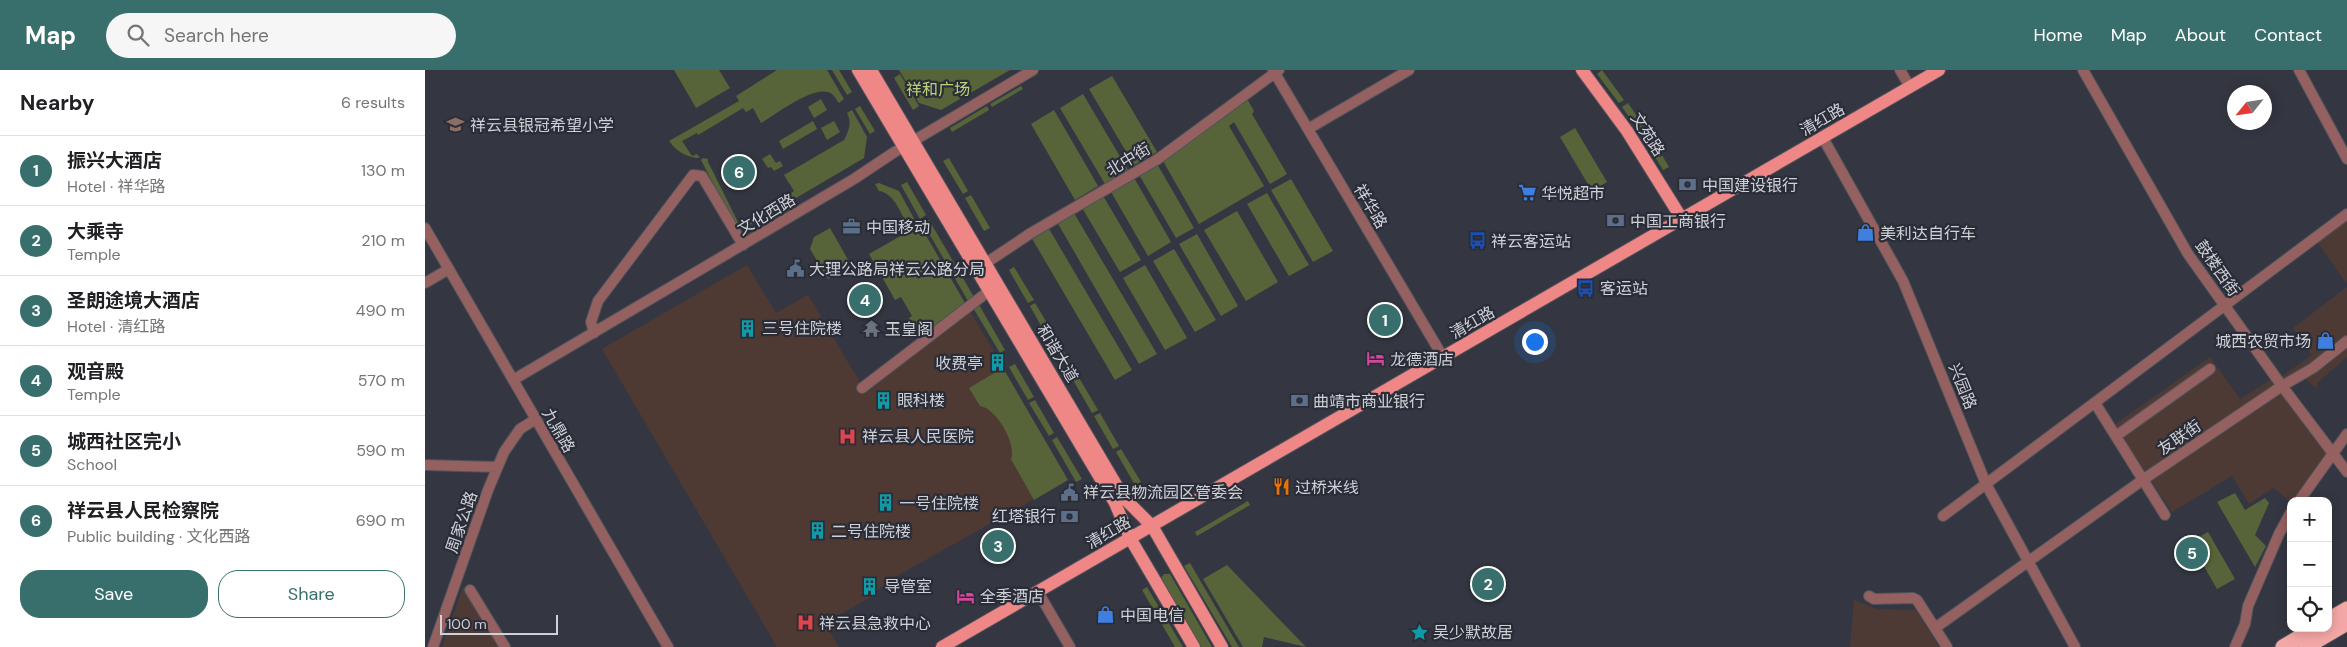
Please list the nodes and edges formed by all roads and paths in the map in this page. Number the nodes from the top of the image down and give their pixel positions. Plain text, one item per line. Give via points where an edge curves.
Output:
1 (858, 70) edge
2 (871, 70) edge
3 (1033, 70) edge
4 (1409, 70) edge
5 (1582, 70) edge
6 (1900, 70) edge
7 (1939, 70) edge
8 (2083, 70) edge
9 (2299, 70) edge
10 (1276, 71) edge
11 (1909, 87) junction
12 (1308, 130) junction
13 (1823, 138) junction
14 (909, 144) junction
15 (2347, 158) edge
16 (2347, 214) edge
17 (1682, 219) junction
18 (425, 228) edge
19 (743, 245) junction
20 (986, 263) junction
21 (449, 269) junction
22 (425, 283) edge
23 (989, 291) junction
24 (2225, 305) junction
25 (594, 333) junction
26 (2347, 341) edge
27 (1443, 357) junction
28 (2210, 369) dead end
29 (513, 380) junction
30 (2282, 386) junction
31 (862, 388) dead end
32 (2095, 403) junction
33 (536, 419) junction
34 (2347, 434) edge
35 (2116, 436) junction
36 (2332, 452) junction
37 (425, 465) edge
38 (497, 467) junction
39 (2347, 472) edge
40 (2144, 479) junction
41 (1985, 484) junction
42 (2302, 497) edge
43 (2165, 515) dead end
44 (1943, 516) dead end
45 (2287, 519) edge
46 (1152, 526) junction
47 (1130, 538) junction
48 (2029, 561) junction
49 (470, 590) dead end
50 (1038, 592) junction
51 (1869, 596) dead end
52 (2347, 609) edge
53 (2332, 618) edge
54 (2347, 623) edge
55 (1935, 628) junction
56 (2308, 632) edge
57 (433, 647) edge
58 (505, 647) edge
59 (667, 647) edge
60 (942, 647) edge
61 (1070, 647) edge
62 (1194, 647) edge
63 (1222, 647) edge
64 (1947, 647) edge
65 (2075, 647) edge
66 (2235, 647) edge
67 (2283, 647) edge
68 (2306, 647) edge

1 - 14 main road, 和谐大道
2 - 14 main road, 和谐大道
3 - 14 street, 文化西路
4 - 12 street
5 - 17 main road, 文苑路 via 1623,124
6 - 11 street
7 - 11 main road, 清红路
8 - 24 street, 鼓楼西街 via 2188,254
9 - 15 street
10 - 12 street, 祥华路
10 - 20 street, 北中街 via 1158,159
11 - 13 main road, 清红路
12 - 27 street, 祥华路
13 - 17 main road, 清红路
13 - 41 street, 兴园路 via 1910,296
14 - 19 street, 文化西路
14 - 20 main road, 和谐大道
14 - 23 main road, 和谐大道
16 - 24 street
17 - 27 main road, 清红路
18 - 21 street, 九鼎路
19 - 25 street, 文化西路
19 - 25 street via 702,176 693,174 599,302 591,322
20 - 46 main road, 和谐大道 via 1125,498
21 - 22 street
21 - 29 street, 九鼎路
23 - 31 street
23 - 47 main road, 和谐大道 via 1115,504
24 - 30 street, 鼓楼西街
24 - 32 street
25 - 29 street, 文化西路
26 - 30 street, 友联街 via 2313,368
27 - 46 main road, 清红路
28 - 35 street
29 - 33 street, 九鼎路
30 - 36 street, 鼓楼西街
30 - 40 street, 友联街
32 - 35 street
32 - 41 street
33 - 38 street, 周家公路 via 520,429
33 - 59 street, 九鼎路
34 - 36 street
35 - 40 street
36 - 39 street, 鼓楼西街
36 - 42 street
37 - 38 street
38 - 57 street, 周家公路
40 - 43 street
40 - 48 street, 友联街
41 - 44 street
41 - 48 street, 兴园路
45 - 66 street via 2248,606 2245,624
46 - 47 main road, 清红路
46 - 63 main road, 和谐大道
47 - 50 main road, 清红路
47 - 62 main road, 和谐大道
48 - 55 street, 友联街
48 - 65 street, 兴园路
49 - 58 street
50 - 60 main road, 清红路
50 - 61 street
51 - 55 street via 1883,600 1913,598
52 - 53 highway
54 - 68 highway
55 - 64 street
56 - 67 highway

